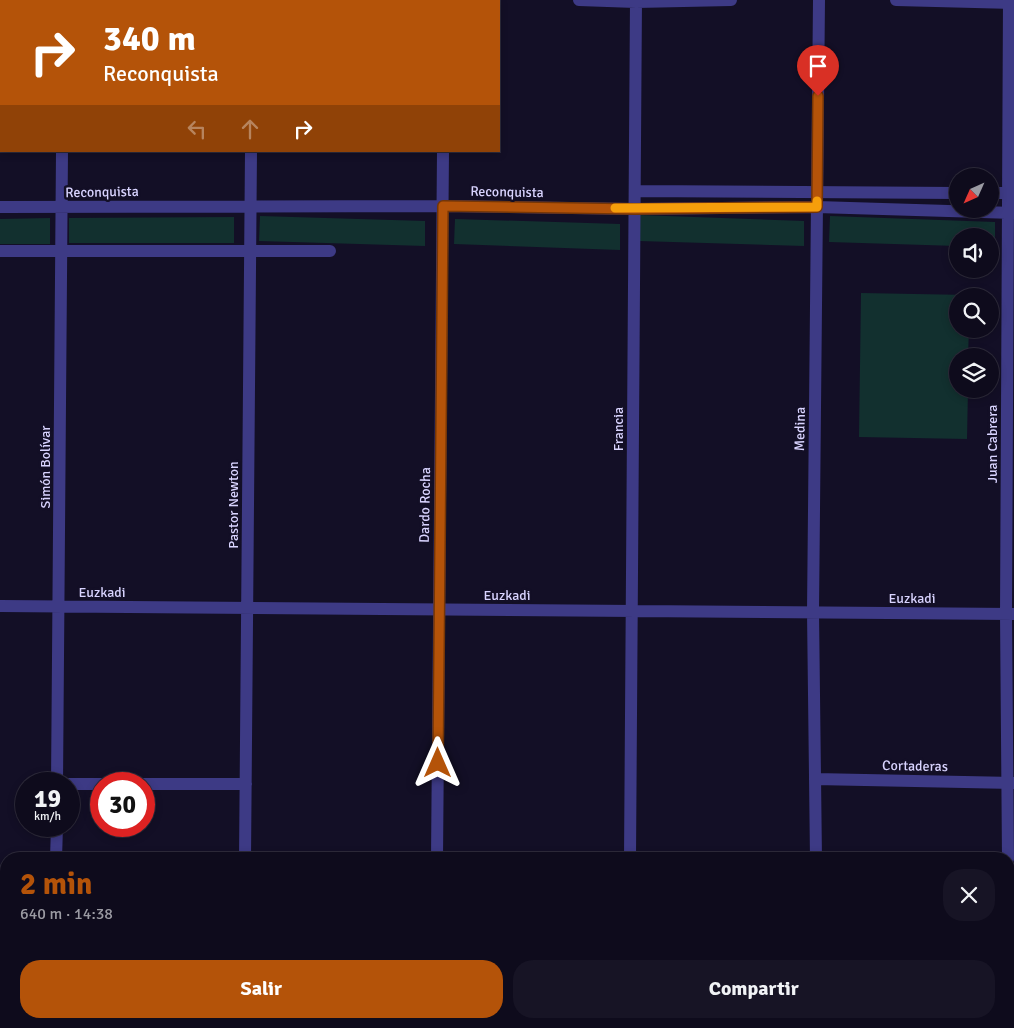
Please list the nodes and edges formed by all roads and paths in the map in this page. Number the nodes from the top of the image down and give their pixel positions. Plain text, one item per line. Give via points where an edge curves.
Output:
1 (579, 0) edge
2 (731, 0) edge
3 (819, 0) edge
4 (896, 0) edge
5 (927, 0) edge
6 (636, 1) edge
7 (1011, 2) edge
8 (62, 152) edge
9 (251, 152) edge
10 (443, 152) edge
11 (635, 191) junction
12 (817, 192) junction
13 (949, 193) edge
14 (999, 193) edge
15 (1008, 193) junction
16 (251, 206) junction
17 (443, 206) junction
18 (0, 207) edge
19 (817, 207) junction
20 (62, 208) junction
21 (635, 209) junction
22 (1011, 213) edge
23 (250, 250) junction
24 (0, 251) edge
25 (61, 251) junction
26 (330, 251) dead end
27 (1011, 252) edge
28 (1011, 427) edge
29 (0, 606) edge
30 (58, 606) junction
31 (247, 608) junction
32 (439, 609) junction
33 (632, 611) junction
34 (813, 612) junction
35 (1010, 614) edge
36 (57, 772) edge
37 (815, 778) junction
38 (1011, 783) edge
39 (155, 784) edge
40 (246, 784) junction
41 (57, 837) edge
42 (56, 852) edge
43 (245, 852) edge
44 (437, 852) edge
45 (630, 852) edge
46 (816, 852) edge
47 (1008, 852) edge
48 (689, 1028) edge
49 (695, 1028) edge

1 - 6 street
2 - 6 street
3 - 12 street, Medina
4 - 5 street
5 - 7 street
6 - 11 street, Francia
7 - 15 street, Juan Cabrera
8 - 20 street, Simón Bolívar
9 - 16 street, Pastor Newton
10 - 17 street, Dardo Rocha
11 - 12 street
11 - 21 street, Francia
12 - 13 street
12 - 19 street, Medina
14 - 15 street
15 - 22 street, Juan Cabrera
16 - 17 street, Reconquista
16 - 20 street, Reconquista
16 - 23 street, Pastor Newton
17 - 21 street, Reconquista
17 - 32 street, Dardo Rocha
18 - 20 street, Reconquista
19 - 21 street, Reconquista
19 - 22 street, Reconquista
19 - 34 street, Medina
20 - 25 street, Simón Bolívar
21 - 33 street, Francia
22 - 27 street, Juan Cabrera
23 - 25 street
23 - 26 street
23 - 31 street, Pastor Newton
24 - 25 street
25 - 30 street, Simón Bolívar
27 - 28 street, Juan Cabrera
28 - 35 street, Juan Cabrera
29 - 30 street, Euzkadi
30 - 31 street, Euzkadi
30 - 36 street, Simón Bolívar
31 - 32 street, Euzkadi
31 - 40 street, Pastor Newton
32 - 33 street, Euzkadi
32 - 44 street, Dardo Rocha
33 - 34 street, Euzkadi
33 - 45 street, Francia
34 - 35 street, Euzkadi
34 - 37 street, Medina
35 - 38 street, Juan Cabrera
37 - 38 street, Cortaderas
37 - 46 street, Medina
38 - 47 street, Juan Cabrera
39 - 40 street
40 - 43 street, Pastor Newton
41 - 42 street
48 - 49 street

